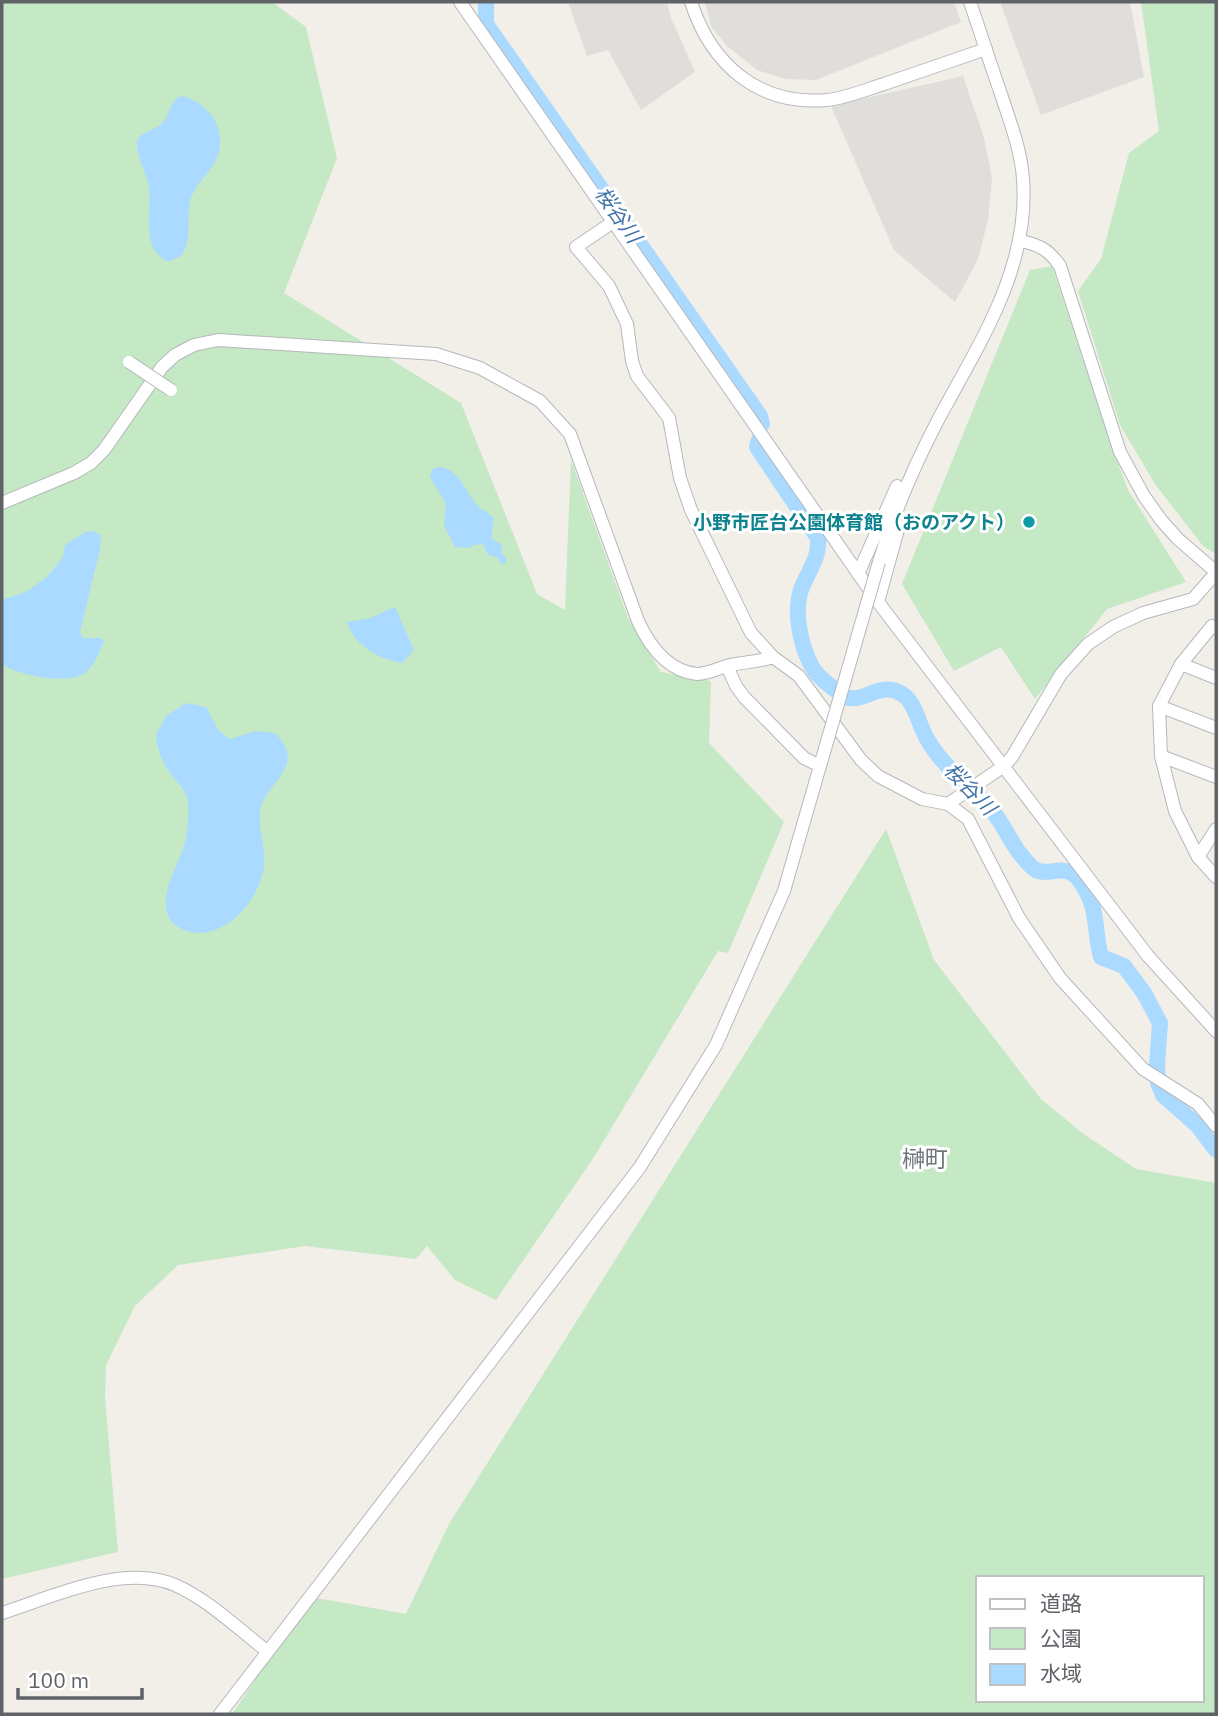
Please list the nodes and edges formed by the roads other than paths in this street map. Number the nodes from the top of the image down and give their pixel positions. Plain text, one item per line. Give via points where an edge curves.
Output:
1 (460, 2) edge
2 (691, 2) edge
3 (970, 2) edge
4 (986, 49) junction
5 (613, 222) junction
6 (1021, 241) junction
7 (989, 325) junction
8 (129, 362) dead end
9 (171, 390) dead end
10 (2, 503) edge
11 (1214, 570) edge
12 (858, 574) junction
13 (878, 602) junction
14 (1216, 628) edge
15 (773, 657) junction
16 (1181, 664) junction
17 (727, 666) junction
18 (1216, 678) edge
19 (1159, 706) junction
20 (1216, 729) edge
21 (1161, 756) junction
22 (821, 762) junction
23 (1004, 766) junction
24 (1216, 777) edge
25 (948, 804) junction
26 (1216, 830) edge
27 (1198, 857) junction
28 (1216, 877) edge
29 (1216, 1031) edge
30 (1216, 1126) edge
31 (2, 1613) edge
32 (267, 1651) junction
33 (220, 1714) edge

1 - 5 street
2 - 4 street via 706,37 723,61 751,84 788,98 845,97
3 - 4 street
4 - 6 street via 1019,149 1024,210
5 - 12 street
5 - 15 street via 576,247 609,286 627,324 637,376 669,418 691,510 751,632
6 - 7 street
6 - 11 street via 1051,253 1060,266 1120,452 1144,496 1161,520
7 - 12 street via 965,357 918,441
7 - 13 street via 979,363 912,494
7 - 22 street, bridge via 901,499
8 - 9 street, bridge
10 - 17 street via 92,463 162,367 194,345 218,340 436,354 480,369 540,401 557,417 581,461 648,642 663,658 698,674
11 - 23 street via 1207,586 1193,599 1143,613 1088,643 1061,674
12 - 13 street
13 - 23 street
14 - 16 street via 1212,626
15 - 17 street
15 - 25 street via 800,676 861,760 878,776 922,799
16 - 18 street
16 - 19 street
17 - 22 street via 744,696 804,758
19 - 20 street
19 - 21 street
21 - 24 street
21 - 27 street via 1175,811
22 - 32 street via 784,891 716,1045 640,1167
23 - 25 street
23 - 29 street via 1148,956
25 - 30 street via 968,819 1019,918 1060,978 1143,1069 1198,1104
26 - 27 street
27 - 28 street
31 - 32 street via 101,1581 157,1579 203,1601
32 - 33 street

